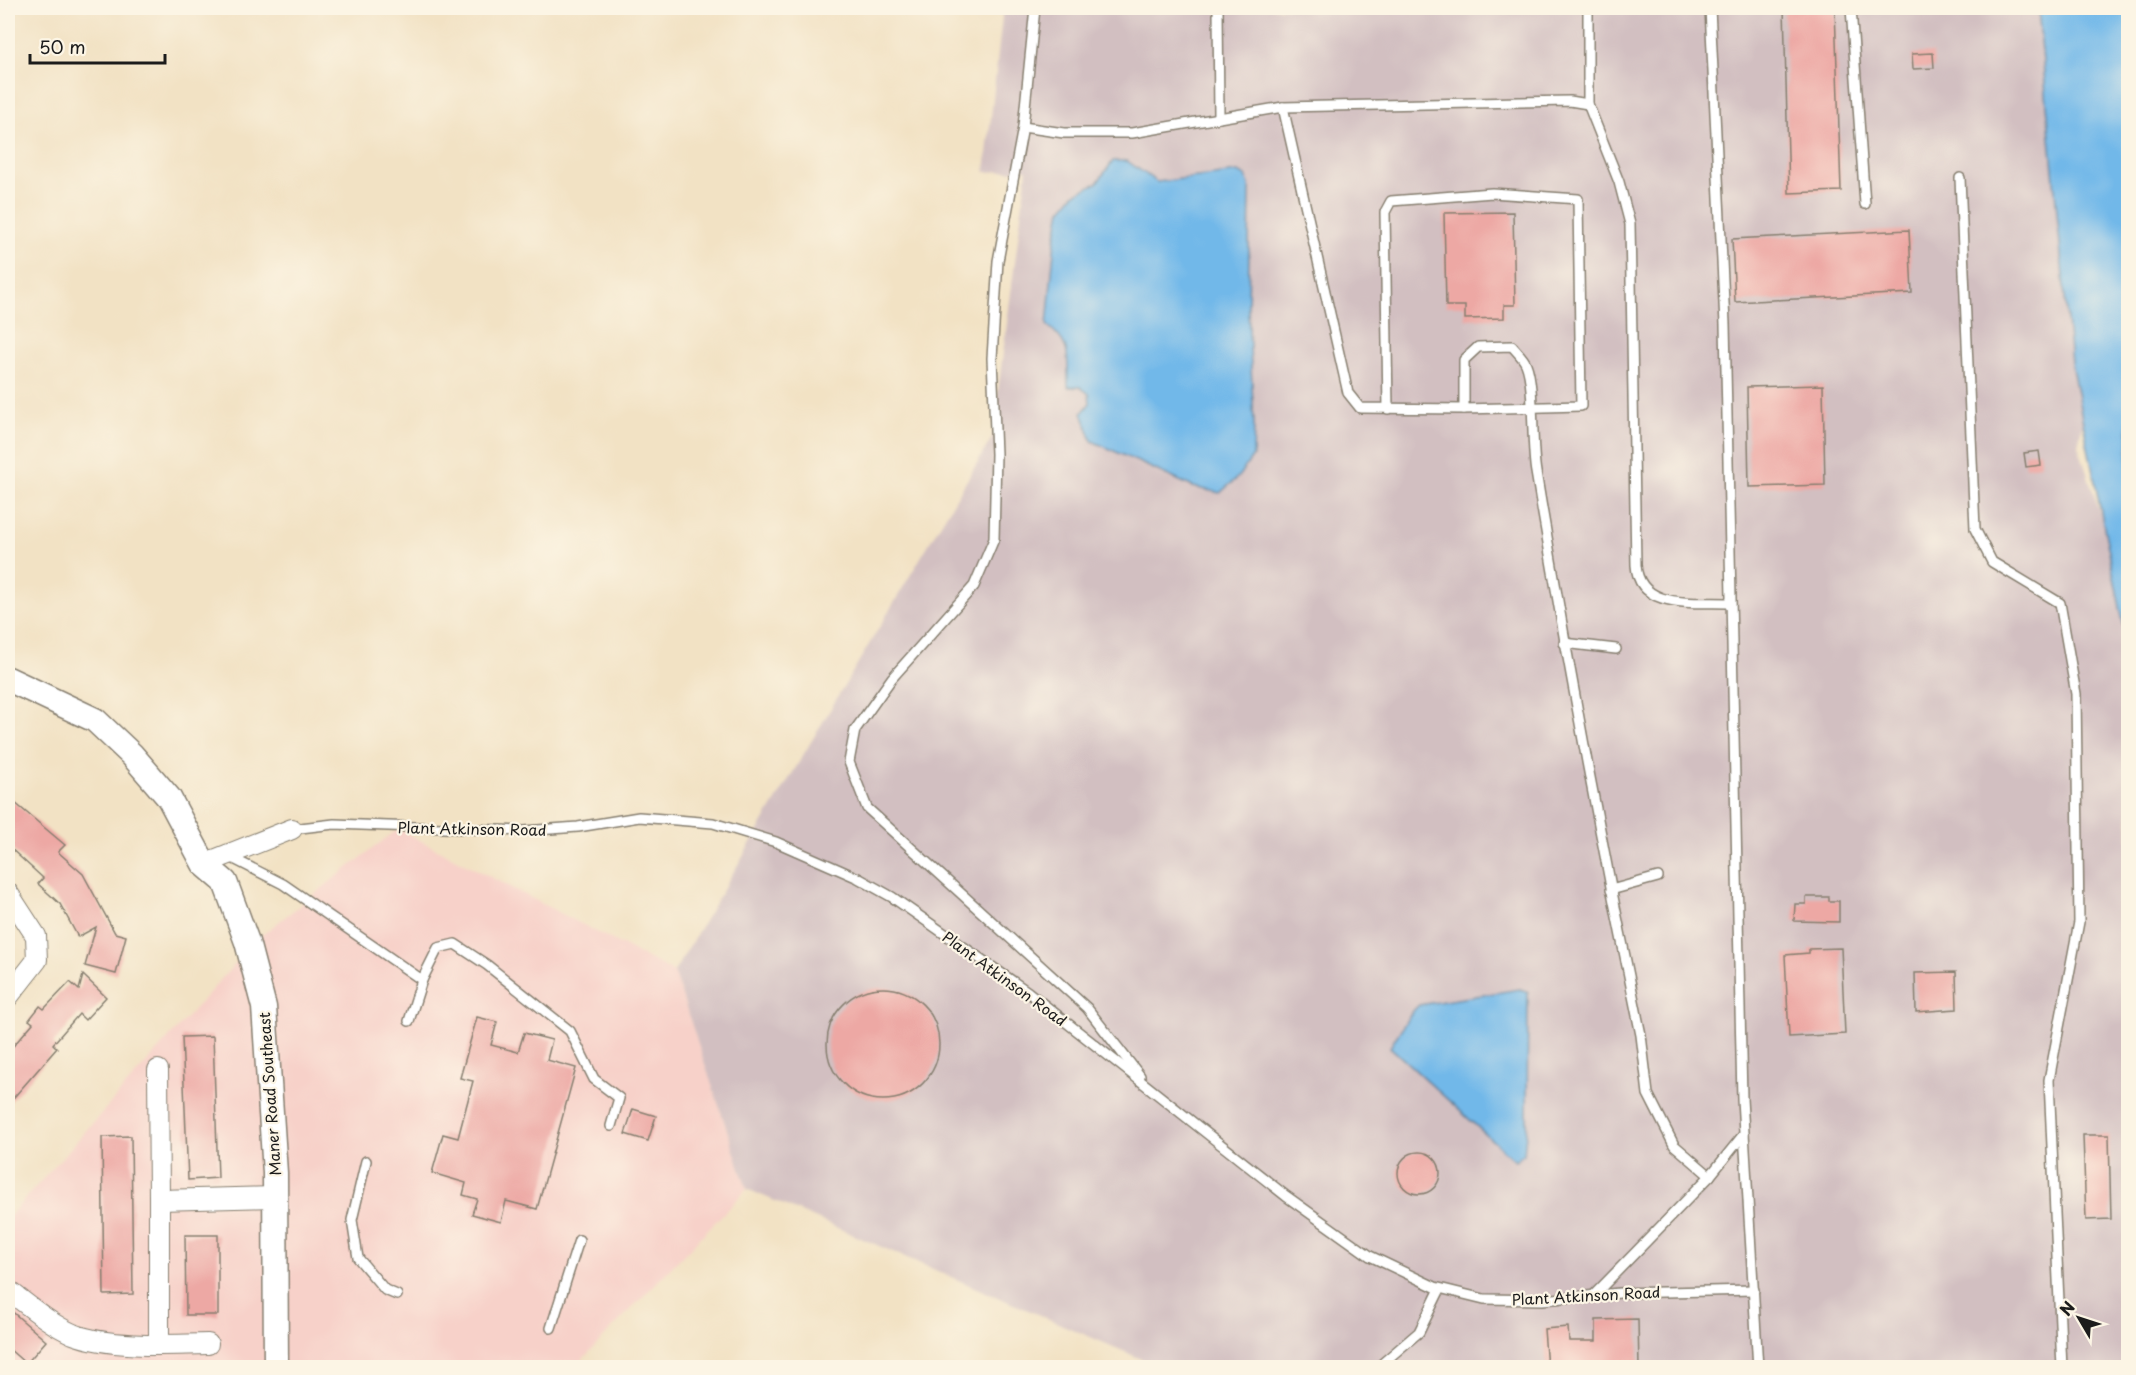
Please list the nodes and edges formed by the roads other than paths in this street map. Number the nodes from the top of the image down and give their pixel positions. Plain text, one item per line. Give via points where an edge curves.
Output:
1 (1035, 8) edge
2 (1218, 8) edge
3 (1588, 8) edge
4 (1710, 8) edge
5 (1851, 8) edge
6 (1588, 104) junction
7 (1283, 107) junction
8 (1219, 118) junction
9 (1023, 127) junction
10 (1960, 178) dead end
11 (1864, 204) dead end
12 (1531, 407) junction
13 (1388, 409) junction
14 (1464, 409) junction
15 (1730, 603) junction
16 (1564, 643) junction
17 (1616, 649) dead end
18 (8, 680) edge
19 (292, 830) joint
20 (226, 855) junction
21 (204, 864) junction
22 (1658, 877) dead end
23 (1611, 890) junction
24 (8, 893) edge
25 (422, 980) junction
26 (8, 997) edge
27 (409, 1021) dead end
28 (158, 1070) dead end
29 (1149, 1087) junction
30 (611, 1126) dead end
31 (1744, 1134) junction
32 (366, 1161) dead end
33 (1710, 1176) junction
34 (275, 1197) junction
35 (159, 1200) junction
36 (579, 1240) dead end
37 (1440, 1289) junction
38 (8, 1290) edge
39 (1754, 1290) junction
40 (397, 1295) dead end
41 (1593, 1296) junction
42 (550, 1328) dead end
43 (208, 1344) dead end
44 (159, 1345) junction
45 (276, 1368) edge
46 (1377, 1368) edge
47 (1758, 1368) edge
48 (2062, 1368) edge

1 - 9 lane
2 - 8 lane
3 - 6 lane
4 - 15 lane via 1725,324
5 - 11 lane
6 - 7 lane via 1570,101
6 - 15 lane via 1619,182 1630,224 1639,583 1660,599
7 - 8 lane
7 - 13 lane via 1348,393 1360,408
8 - 9 lane via 1132,133 1064,133
9 - 29 lane via 998,261 992,358 994,539 974,586 892,678 855,730 849,762 867,808 1087,1008
10 - 48 lane via 1975,529 1992,562 2060,603 2076,694 2079,922 2049,1080
12 - 13 lane via 1581,406 1578,199 1492,194 1391,201 1385,212
12 - 14 lane
12 - 14 lane via 1526,364 1512,346 1478,346 1464,360
12 - 16 lane via 1532,453
13 - 14 lane
15 - 31 lane
16 - 17 lane
16 - 23 lane
18 - 21 street, Maner Road Southeast via 95,720 169,798
19 - 20 street, Plant Atkinson Road
19 - 29 lane, Plant Atkinson Road via 334,824 524,831 639,817 680,818 724,826 819,859 892,897 1028,992
20 - 21 street, Plant Atkinson Road
20 - 25 lane via 283,884
21 - 34 street, Maner Road Southeast via 225,882 247,942 264,1007
22 - 23 lane
23 - 33 lane via 1641,1035 1648,1094 1674,1145
24 - 26 street via 36,936 37,960
25 - 27 lane
25 - 30 lane via 438,948 455,944 487,965 570,1031 594,1079 619,1098
28 - 35 street
29 - 37 lane, Plant Atkinson Road via 1286,1196 1370,1256
31 - 33 lane
31 - 39 lane
32 - 40 lane via 352,1220 358,1258 385,1290
33 - 41 lane
34 - 35 street
34 - 45 street, Maner Road Southeast
35 - 44 street
36 - 42 lane
37 - 41 lane, Plant Atkinson Road via 1484,1299
37 - 46 lane via 1419,1332
38 - 44 street via 75,1335
39 - 41 lane, Plant Atkinson Road
39 - 47 lane
43 - 44 street

